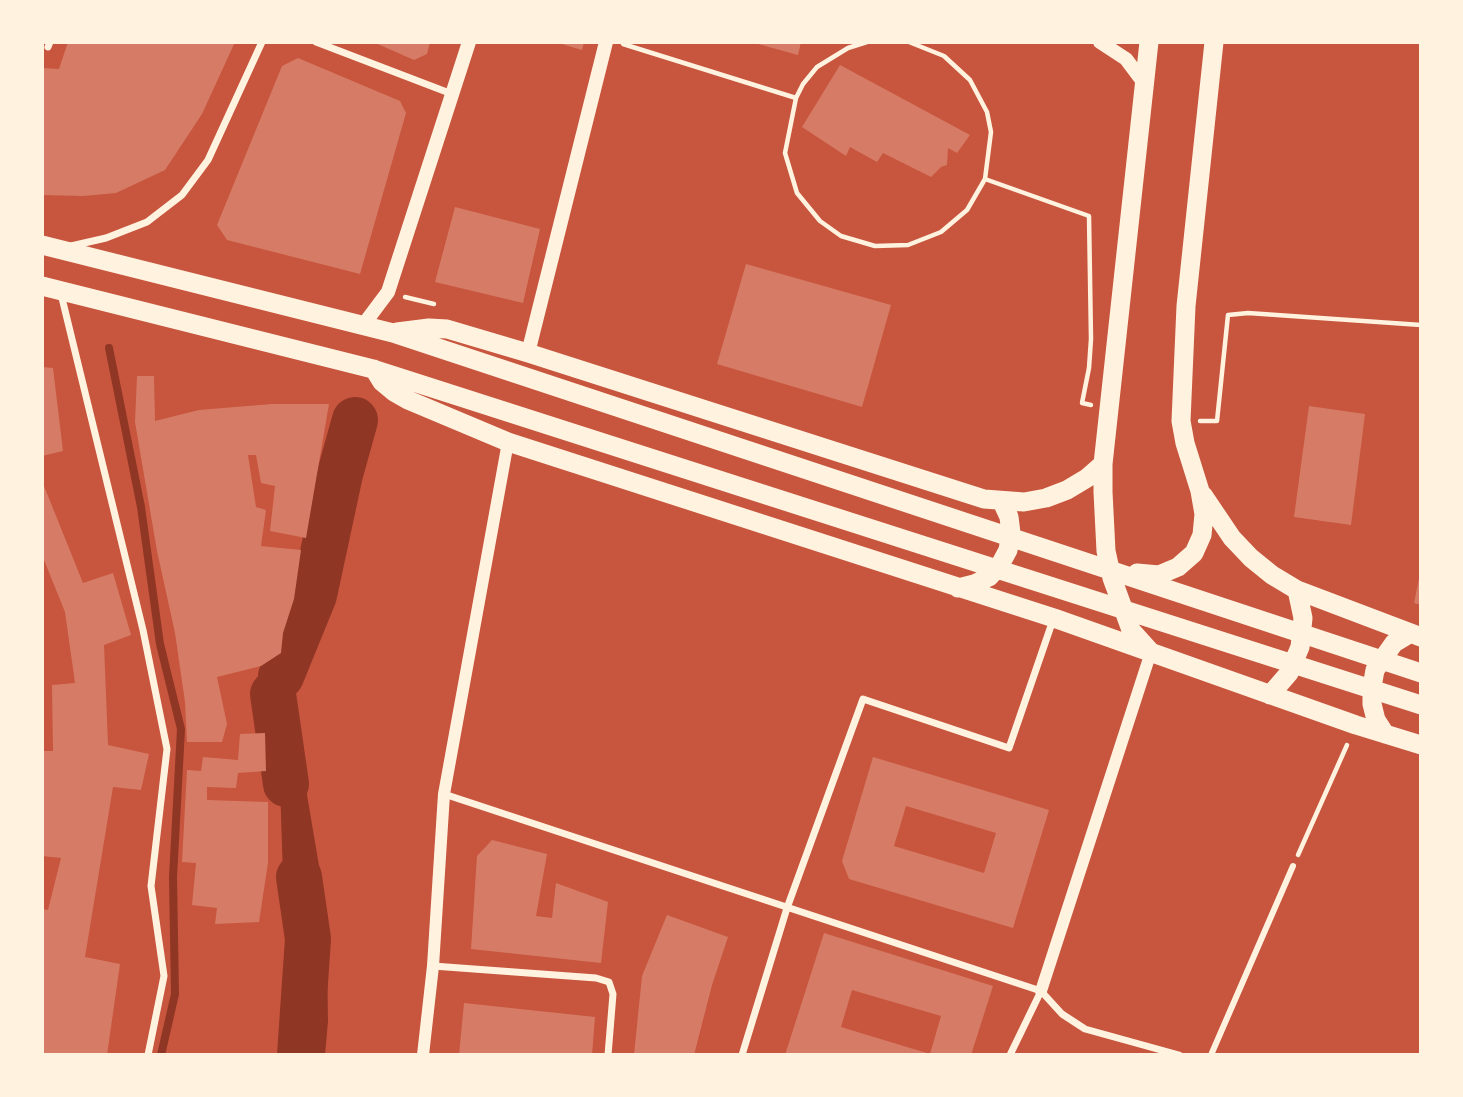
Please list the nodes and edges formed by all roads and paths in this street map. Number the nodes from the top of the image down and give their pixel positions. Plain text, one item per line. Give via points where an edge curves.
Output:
1 (262, 42) edge
2 (316, 42) edge
3 (469, 42) edge
4 (606, 42) edge
5 (618, 42) edge
6 (867, 42) edge
7 (909, 42) edge
8 (1100, 42) edge
9 (1149, 42) edge
10 (1214, 42) edge
11 (1144, 83) junction
12 (452, 94) junction
13 (796, 98) junction
14 (985, 179) junction
15 (51, 247) edge
16 (51, 288) edge
17 (388, 292) junction
18 (442, 306) dead end
19 (363, 324) junction
20 (1421, 325) edge
21 (393, 333) junction
22 (528, 353) junction
23 (373, 369) junction
24 (1082, 403) dead end
25 (1217, 421) dead end
26 (508, 442) junction
27 (1103, 464) junction
28 (1200, 491) junction
29 (1002, 502) junction
30 (1105, 551) junction
31 (958, 588) junction
32 (1297, 590) junction
33 (1054, 618) junction
34 (1415, 636) edge
35 (1151, 652) junction
36 (1421, 673) edge
37 (1270, 695) junction
38 (1421, 705) edge
39 (1356, 725) junction
40 (1385, 734) junction
41 (1421, 745) edge
42 (444, 794) junction
43 (1293, 866) joint
44 (787, 908) junction
45 (433, 966) junction
46 (1041, 992) junction
47 (148, 1055) edge
48 (423, 1055) edge
49 (608, 1055) edge
50 (743, 1055) edge
51 (1010, 1055) edge
52 (1179, 1055) edge
53 (1211, 1055) edge

1 - 15 street via 208,160 181,195 147,222 106,238
2 - 12 street
3 - 12 main road
4 - 22 main road
5 - 13 path
6 - 13 path via 817,67
7 - 14 path via 944,56 970,80 987,112 991,132
8 - 11 main road via 1126,59
9 - 11 highway
10 - 28 highway via 1186,306 1181,421
11 - 27 highway
12 - 17 main road
13 - 14 path via 785,153 797,193 820,221 841,236 875,246 908,245 941,232 967,210
14 - 24 path via 1088,216 1091,339
15 - 19 highway
16 - 23 highway
16 - 47 street via 139,617 167,748 151,886 164,976
17 - 18 path
17 - 19 main road
19 - 21 highway
20 - 25 path via 1228,315
21 - 22 highway via 447,329
21 - 36 highway
22 - 29 highway
23 - 26 highway via 394,393
23 - 38 highway
26 - 31 highway
26 - 42 street
27 - 29 highway via 1067,490 1046,498
27 - 30 highway
28 - 30 highway via 1202,535 1194,553 1178,567 1159,575 1138,574 1120,566
28 - 32 highway via 1251,558
29 - 31 highway via 1009,517 1008,550 989,577
30 - 35 highway via 1131,630
31 - 33 highway
32 - 34 highway
32 - 37 highway via 1303,618 1300,647 1289,673
33 - 35 highway
33 - 44 street via 1009,748 863,699
34 - 40 highway via 1394,643 1375,670 1372,704
35 - 37 highway
35 - 46 street
37 - 39 highway
39 - 40 highway
39 - 43 path
40 - 41 highway
42 - 44 street
42 - 45 street
43 - 53 street
44 - 46 street
44 - 50 street
45 - 48 street
45 - 49 street via 609,982
46 - 51 street
46 - 52 street via 1084,1029

